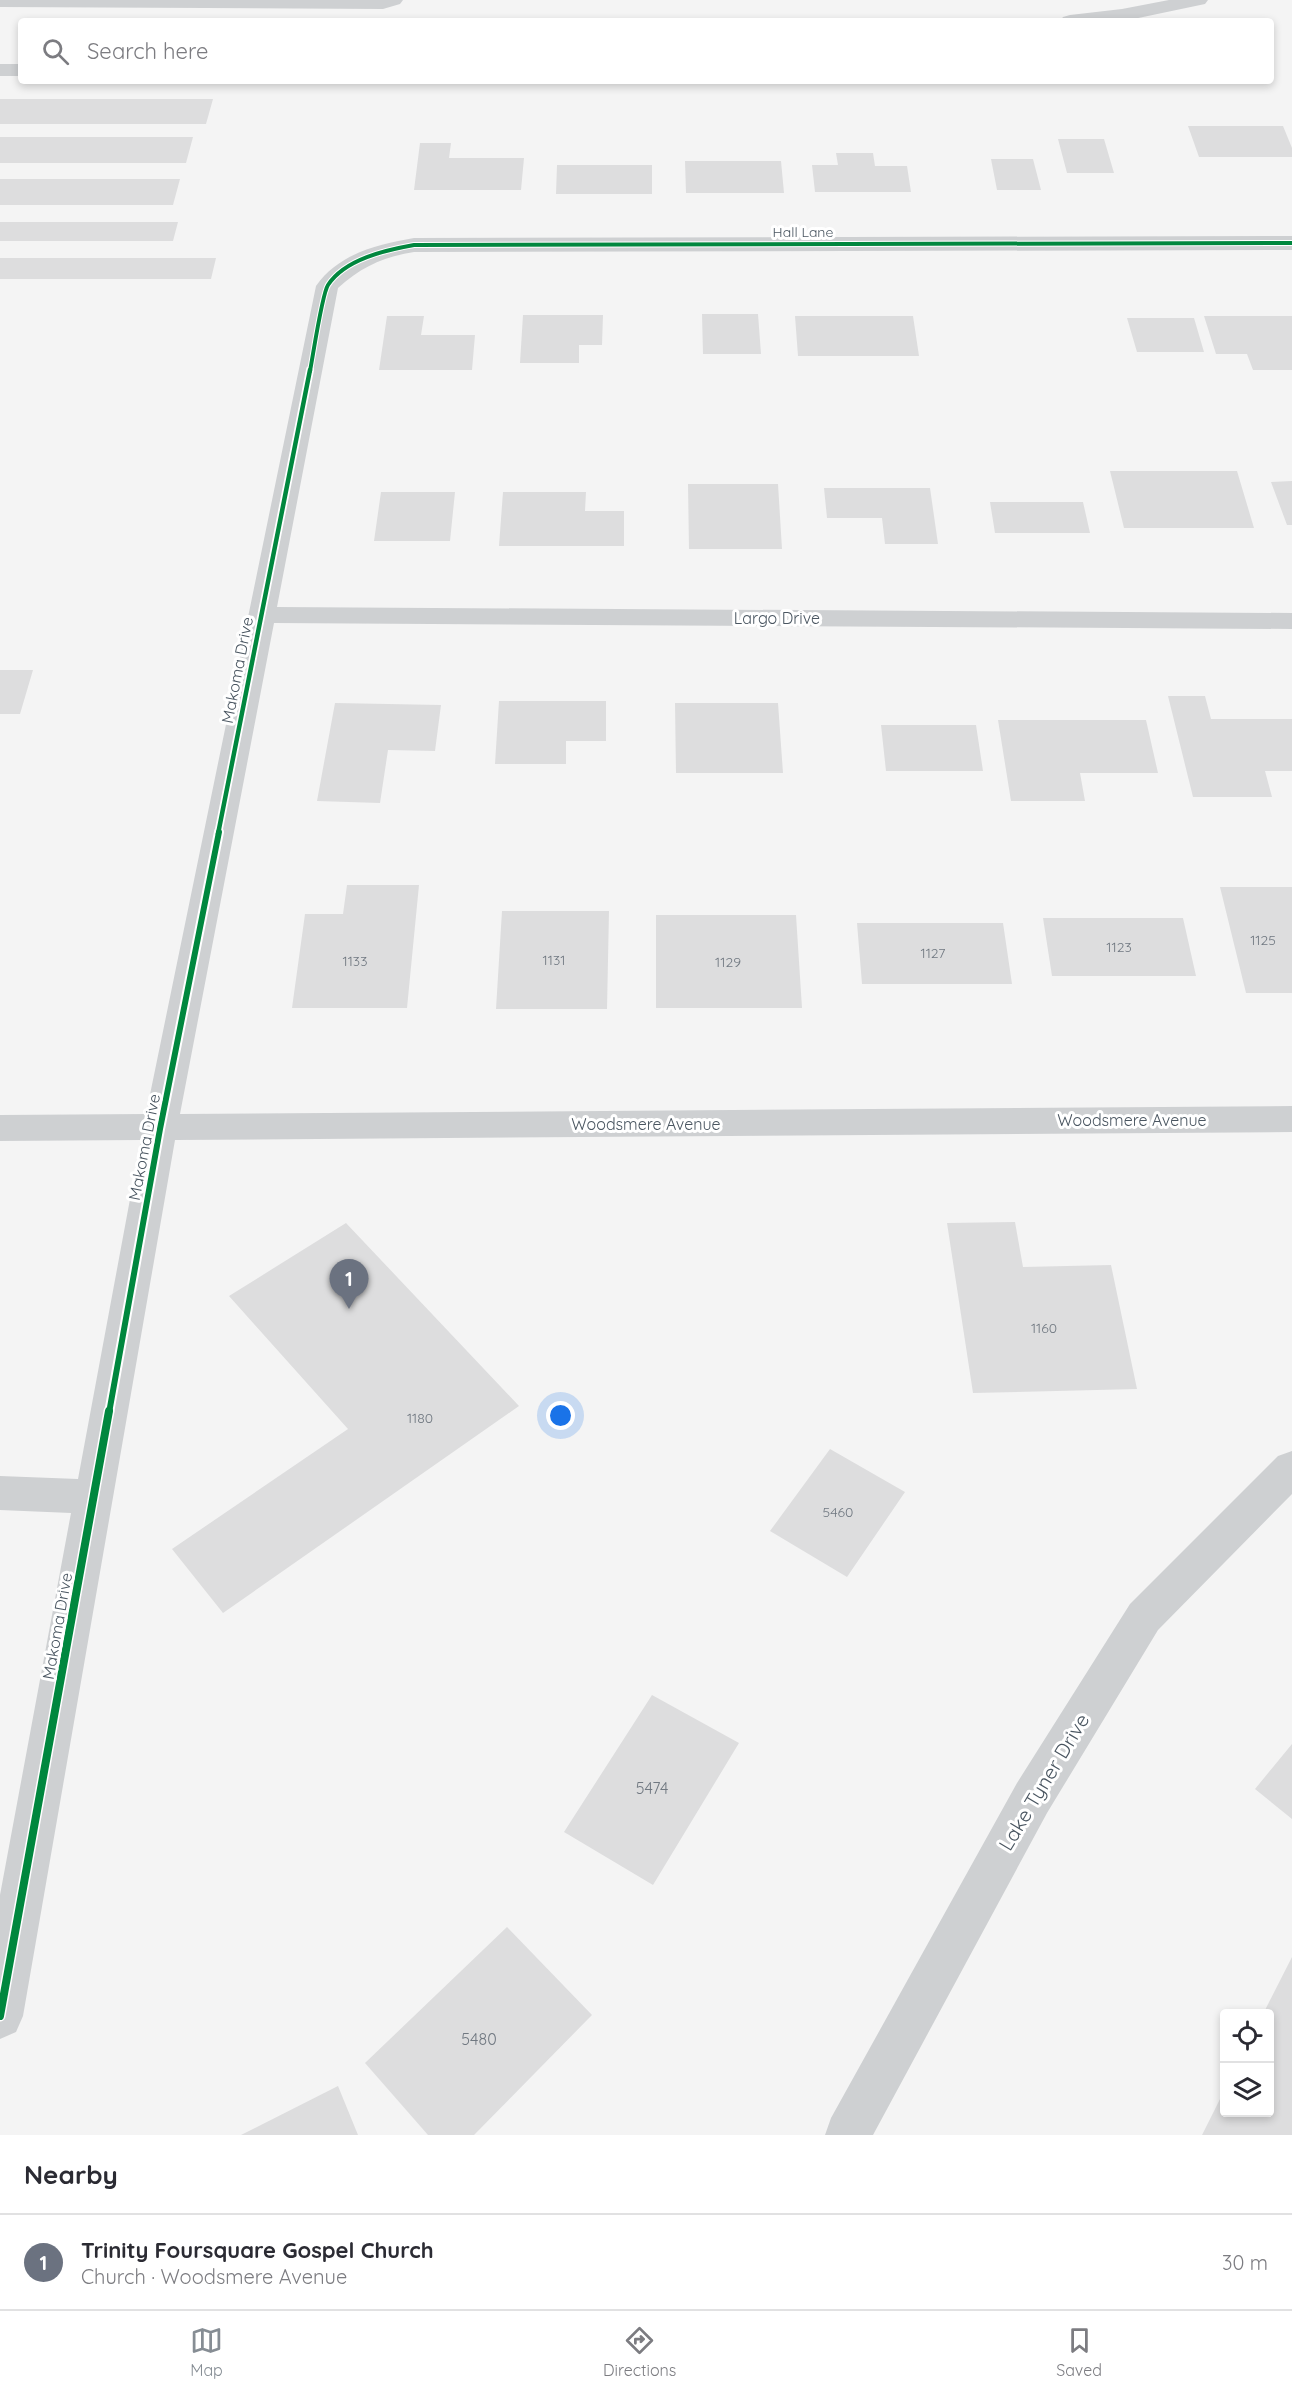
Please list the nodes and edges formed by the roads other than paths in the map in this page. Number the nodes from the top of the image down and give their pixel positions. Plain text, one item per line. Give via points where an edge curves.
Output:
1 (393, 0) edge
2 (1198, 0) edge
3 (0, 1) edge
4 (1115, 18) edge
5 (0, 70) edge
6 (18, 70) edge
7 (1292, 243) edge
8 (327, 286) joint
9 (262, 615) junction
10 (1292, 621) edge
11 (1292, 1119) edge
12 (0, 1128) edge
13 (160, 1129) junction
14 (1292, 1468) edge
15 (0, 1493) edge
16 (94, 1497) junction
17 (0, 2016) edge
18 (848, 2135) edge

1 - 3 street
2 - 4 street
5 - 6 street
7 - 8 street, Hall Lane via 414,245 379,250 346,268
8 - 9 street, Makoma Drive
9 - 10 street, Largo Drive
9 - 13 street, Makoma Drive
11 - 13 street, Woodsmere Avenue
12 - 13 street, Woodsmere Avenue
13 - 16 street, Makoma Drive
14 - 18 street, Lake Tyner Drive via 1144,1617 1032,1798
15 - 16 street
16 - 17 street, Makoma Drive

